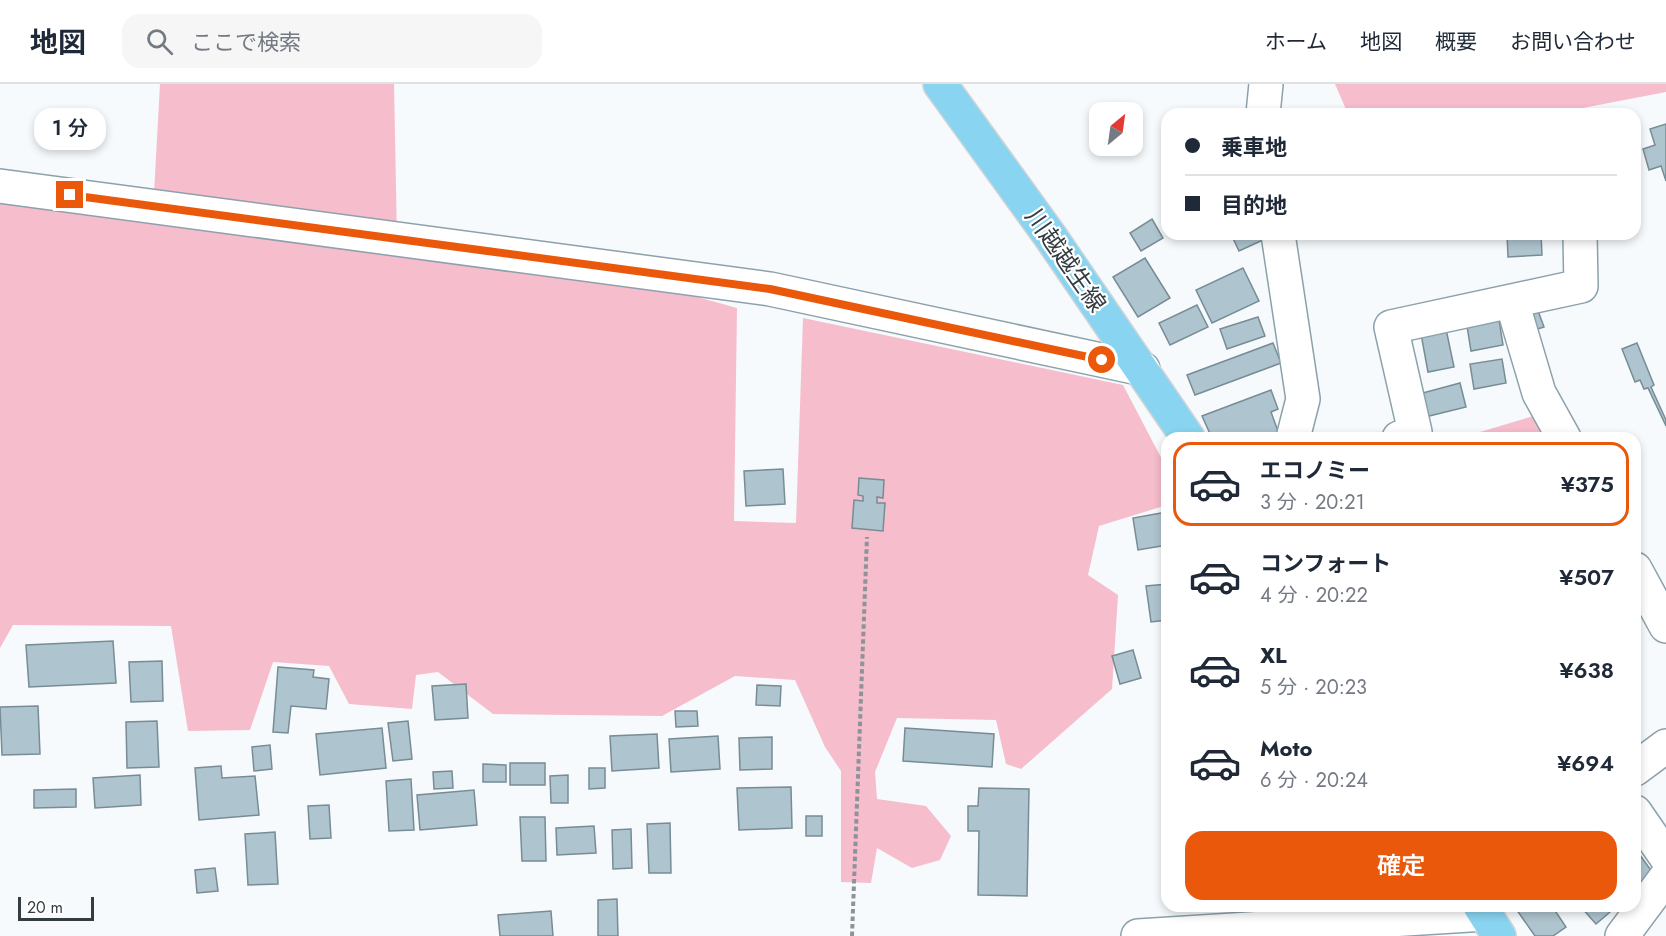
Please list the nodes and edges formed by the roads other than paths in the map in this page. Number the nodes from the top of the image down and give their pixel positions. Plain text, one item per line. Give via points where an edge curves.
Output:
1 (940, 84) edge
2 (1266, 84) edge
3 (1264, 108) edge
4 (0, 186) edge
5 (1279, 240) edge
6 (1580, 240) edge
7 (1512, 302) junction
8 (1143, 369) junction
9 (1184, 432) edge
10 (1295, 432) edge
11 (1415, 432) edge
12 (1561, 432) edge
13 (1641, 580) edge
14 (1666, 626) edge
15 (1666, 746) edge
16 (1641, 765) edge
17 (1641, 821) edge
18 (1666, 857) edge
19 (1666, 877) edge
20 (1641, 911) edge
21 (1640, 912) edge
22 (1220, 919) edge
23 (1488, 919) edge
24 (1138, 936) edge
25 (1622, 936) edge

1 - 8 main road, 川越越生線
2 - 3 street
4 - 8 street via 770,289
5 - 10 street via 1303,399
6 - 7 street via 1581,286
7 - 11 street via 1391,327
7 - 12 street via 1539,393
8 - 9 main road, 川越越生線
13 - 14 street
15 - 16 street
17 - 18 street
19 - 20 street
21 - 25 street
22 - 23 street
22 - 24 street

